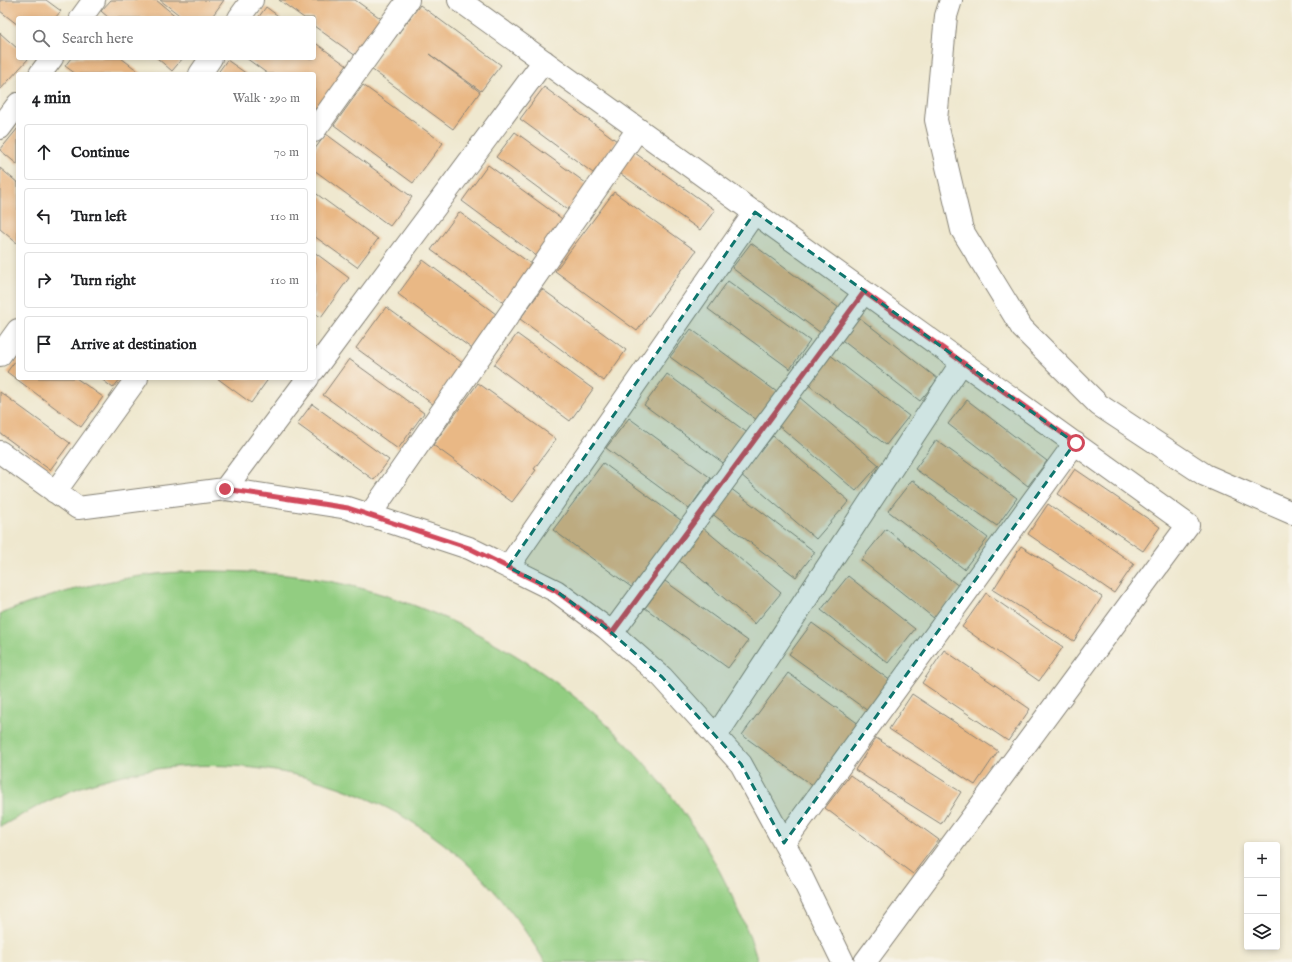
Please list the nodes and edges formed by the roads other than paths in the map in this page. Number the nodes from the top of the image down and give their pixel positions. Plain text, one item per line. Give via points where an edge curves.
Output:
1 (94, 0) edge
2 (252, 0) edge
3 (408, 0) edge
4 (460, 0) edge
5 (951, 0) edge
6 (82, 16) edge
7 (240, 16) edge
8 (50, 60) edge
9 (210, 60) edge
10 (544, 61) junction
11 (42, 72) edge
12 (201, 72) edge
13 (16, 107) edge
14 (0, 128) edge
15 (316, 128) edge
16 (638, 129) junction
17 (754, 212) junction
18 (864, 292) junction
19 (16, 333) edge
20 (0, 355) edge
21 (962, 362) junction
22 (316, 367) edge
23 (136, 380) edge
24 (307, 380) edge
25 (1076, 443) junction
26 (0, 452) edge
27 (225, 489) junction
28 (55, 492) junction
29 (1292, 513) edge
30 (370, 516) junction
31 (508, 567) junction
32 (612, 633) junction
33 (716, 736) junction
34 (784, 843) junction
35 (842, 962) edge
36 (865, 962) edge

1 - 6 street
2 - 7 street
3 - 15 street
4 - 10 street
5 - 29 street via 946,16 936,120 962,230 1022,328 1099,405 1205,475
8 - 11 street
9 - 12 street
10 - 16 street
10 - 22 street
13 - 14 street
16 - 17 street
16 - 30 street
17 - 18 street
17 - 31 street
18 - 21 street
18 - 32 street
19 - 20 street
21 - 25 street
21 - 33 street
23 - 28 street
24 - 27 street
25 - 34 street
25 - 36 street via 1188,525
26 - 28 street
27 - 28 street via 78,508
27 - 30 street via 348,508
30 - 31 street via 469,548
31 - 32 street via 556,591
32 - 33 street via 662,677
33 - 34 street via 741,764
34 - 35 street

